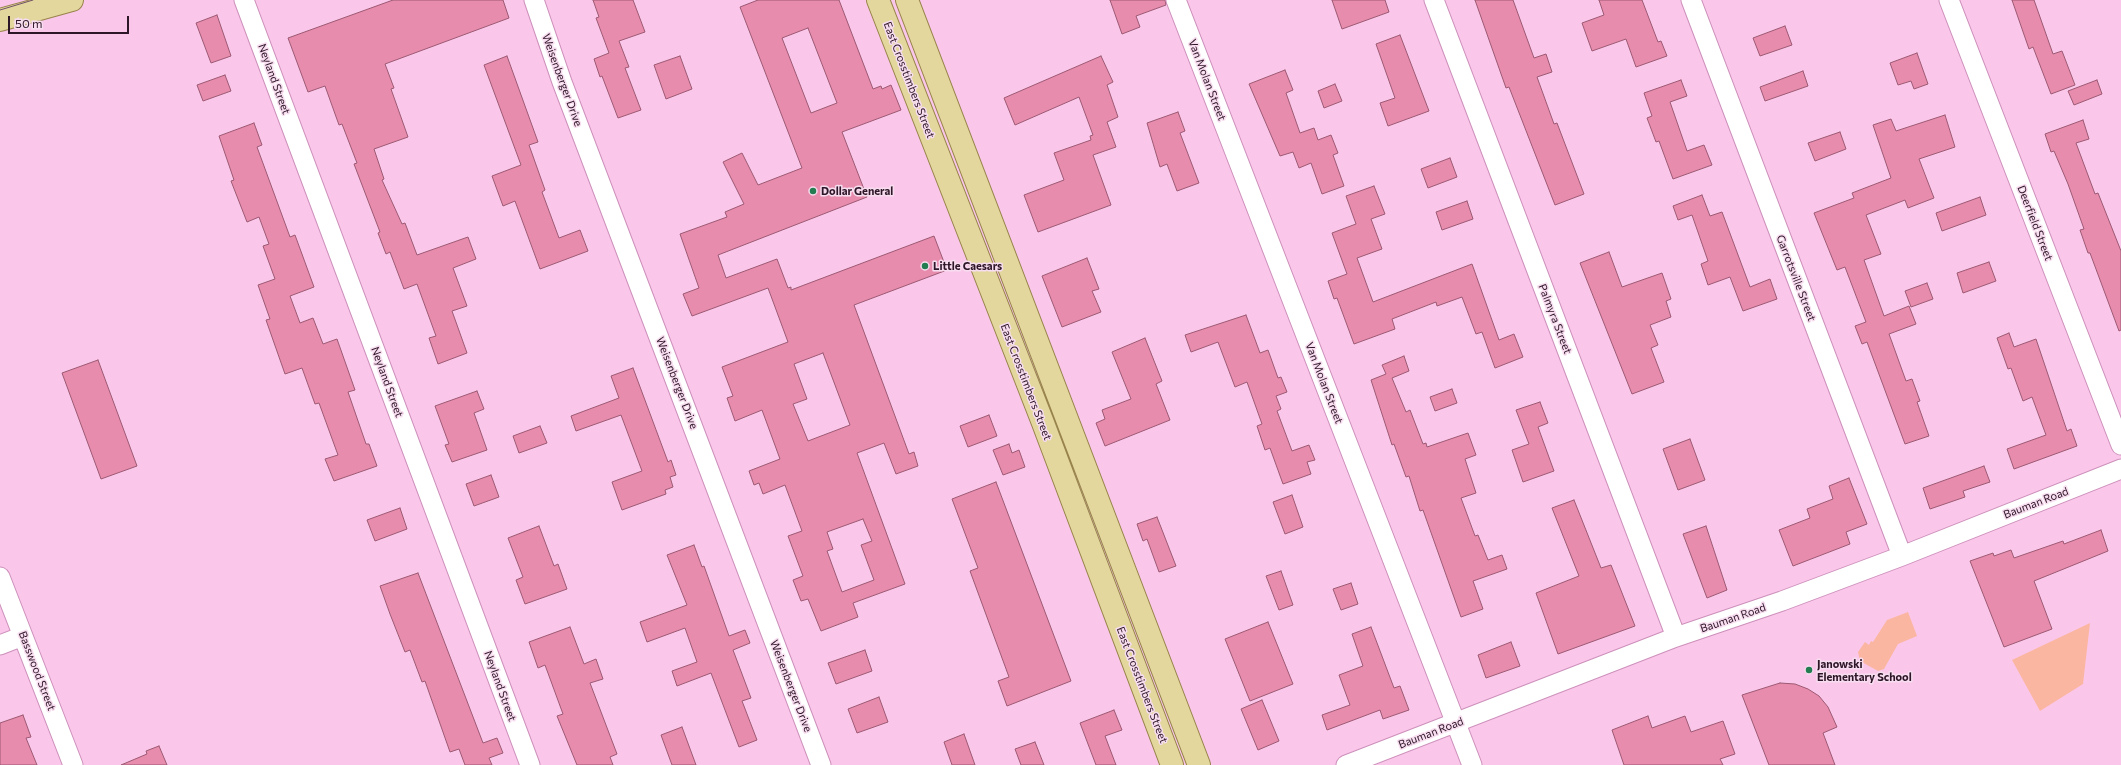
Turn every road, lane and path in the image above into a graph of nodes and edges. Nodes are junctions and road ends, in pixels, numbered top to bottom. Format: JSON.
{"nodes":[{"id":1,"x":72,"y":0,"type":"edge"},
{"id":2,"x":244,"y":0,"type":"edge"},
{"id":3,"x":534,"y":0,"type":"edge"},
{"id":4,"x":878,"y":0,"type":"edge"},
{"id":5,"x":906,"y":0,"type":"edge"},
{"id":6,"x":1176,"y":0,"type":"edge"},
{"id":7,"x":1434,"y":0,"type":"edge"},
{"id":8,"x":1691,"y":0,"type":"edge"},
{"id":9,"x":1949,"y":0,"type":"edge"},
{"id":10,"x":0,"y":20,"type":"edge"},
{"id":11,"x":917,"y":26,"type":"junction"},
{"id":12,"x":891,"y":35,"type":"junction"},
{"id":13,"x":990,"y":220,"type":"junction"},
{"id":14,"x":968,"y":230,"type":"junction"},
{"id":15,"x":1066,"y":417,"type":"junction"},
{"id":16,"x":1043,"y":423,"type":"junction"},
{"id":17,"x":2121,"y":445,"type":"edge"},
{"id":18,"x":2121,"y":470,"type":"edge"},
{"id":19,"x":1902,"y":556,"type":"junction"},
{"id":20,"x":0,"y":577,"type":"edge"},
{"id":21,"x":1139,"y":608,"type":"junction"},
{"id":22,"x":1116,"y":617,"type":"junction"},
{"id":23,"x":23,"y":636,"type":"junction"},
{"id":24,"x":1676,"y":637,"type":"junction"},
{"id":25,"x":0,"y":646,"type":"edge"},
{"id":26,"x":1456,"y":723,"type":"junction"},
{"id":27,"x":73,"y":765,"type":"edge"},
{"id":28,"x":530,"y":765,"type":"edge"},
{"id":29,"x":821,"y":765,"type":"edge"},
{"id":30,"x":1172,"y":765,"type":"edge"},
{"id":31,"x":1199,"y":765,"type":"edge"},
{"id":32,"x":1346,"y":765,"type":"edge"},
{"id":33,"x":1472,"y":765,"type":"edge"}],
"edges":[{"from":1,"to":10,"type":"main road"},
{"from":2,"to":28,"type":"street","name":"Neyland Street"},
{"from":3,"to":29,"type":"street","name":"Weisenberger Drive"},
{"from":4,"to":12,"type":"main road","name":"East Crosstimbers Street"},
{"from":5,"to":11,"type":"main road"},
{"from":6,"to":26,"type":"street","name":"Van Molan Street"},
{"from":7,"to":24,"type":"street","name":"Palmyra Street"},
{"from":8,"to":19,"type":"street","name":"Garrotsville Street"},
{"from":9,"to":17,"type":"street","name":"Deerfield Street"},
{"from":11,"to":12,"type":"main road"},
{"from":11,"to":13,"type":"main road"},
{"from":12,"to":14,"type":"main road","name":"East Crosstimbers Street"},
{"from":13,"to":14,"type":"main road"},
{"from":13,"to":15,"type":"main road"},
{"from":14,"to":16,"type":"main road","name":"East Crosstimbers Street"},
{"from":15,"to":16,"type":"main road"},
{"from":15,"to":21,"type":"main road"},
{"from":16,"to":22,"type":"main road","name":"East Crosstimbers Street"},
{"from":18,"to":19,"type":"street","name":"Bauman Road"},
{"from":19,"to":24,"type":"street","name":"Bauman Road"},
{"from":20,"to":23,"type":"street","name":"Basswood Street"},
{"from":21,"to":22,"type":"main road"},
{"from":21,"to":31,"type":"main road"},
{"from":22,"to":30,"type":"main road","name":"East Crosstimbers Street"},
{"from":23,"to":25,"type":"street"},
{"from":23,"to":27,"type":"street","name":"Basswood Street"},
{"from":24,"to":26,"type":"street","name":"Bauman Road"},
{"from":26,"to":32,"type":"street","name":"Bauman Road"},
{"from":26,"to":33,"type":"street","name":"Van Molan Street"}]}
